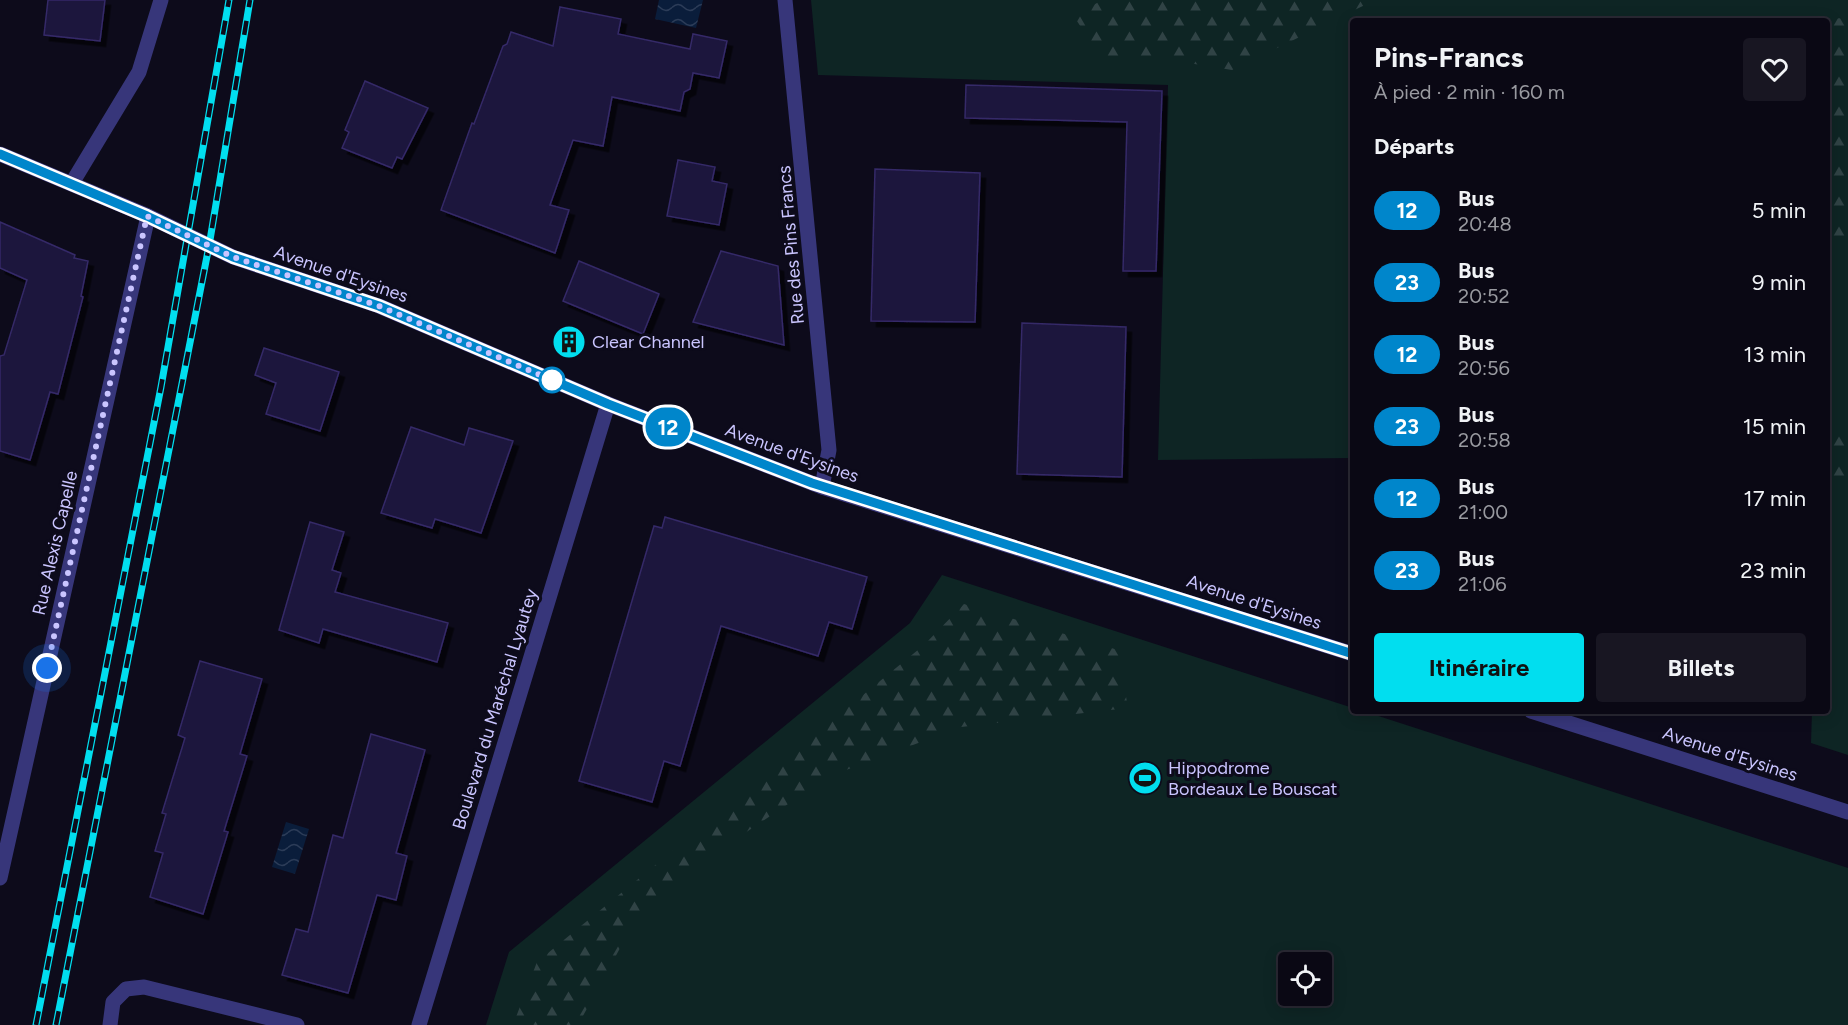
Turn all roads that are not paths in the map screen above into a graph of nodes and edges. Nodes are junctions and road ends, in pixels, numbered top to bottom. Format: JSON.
{"nodes":[{"id":1,"x":161,"y":0,"type":"edge"},
{"id":2,"x":785,"y":0,"type":"edge"},
{"id":3,"x":0,"y":154,"type":"edge"},
{"id":4,"x":72,"y":183,"type":"junction"},
{"id":5,"x":147,"y":216,"type":"junction"},
{"id":6,"x":608,"y":404,"type":"junction"},
{"id":7,"x":822,"y":487,"type":"junction"},
{"id":8,"x":1350,"y":653,"type":"edge"},
{"id":9,"x":1540,"y":714,"type":"edge"},
{"id":10,"x":1848,"y":812,"type":"edge"},
{"id":11,"x":0,"y":878,"type":"edge"},
{"id":12,"x":110,"y":1025,"type":"edge"},
{"id":13,"x":297,"y":1025,"type":"edge"},
{"id":14,"x":419,"y":1025,"type":"edge"}],
"edges":[{"from":1,"to":4,"type":"street"},
{"from":2,"to":7,"type":"street","name":"Rue des Pins Francs"},
{"from":3,"to":4,"type":"street","name":"Avenue d'Eysines"},
{"from":4,"to":5,"type":"street","name":"Avenue d'Eysines"},
{"from":5,"to":6,"type":"street","name":"Avenue d'Eysines"},
{"from":5,"to":11,"type":"street","name":"Rue Alexis Capelle"},
{"from":6,"to":7,"type":"street","name":"Avenue d'Eysines"},
{"from":6,"to":14,"type":"street","name":"Boulevard du Maréchal Lyautey"},
{"from":7,"to":8,"type":"street","name":"Avenue d'Eysines"},
{"from":9,"to":10,"type":"street","name":"Avenue d'Eysines"},
{"from":12,"to":13,"type":"street"}]}
